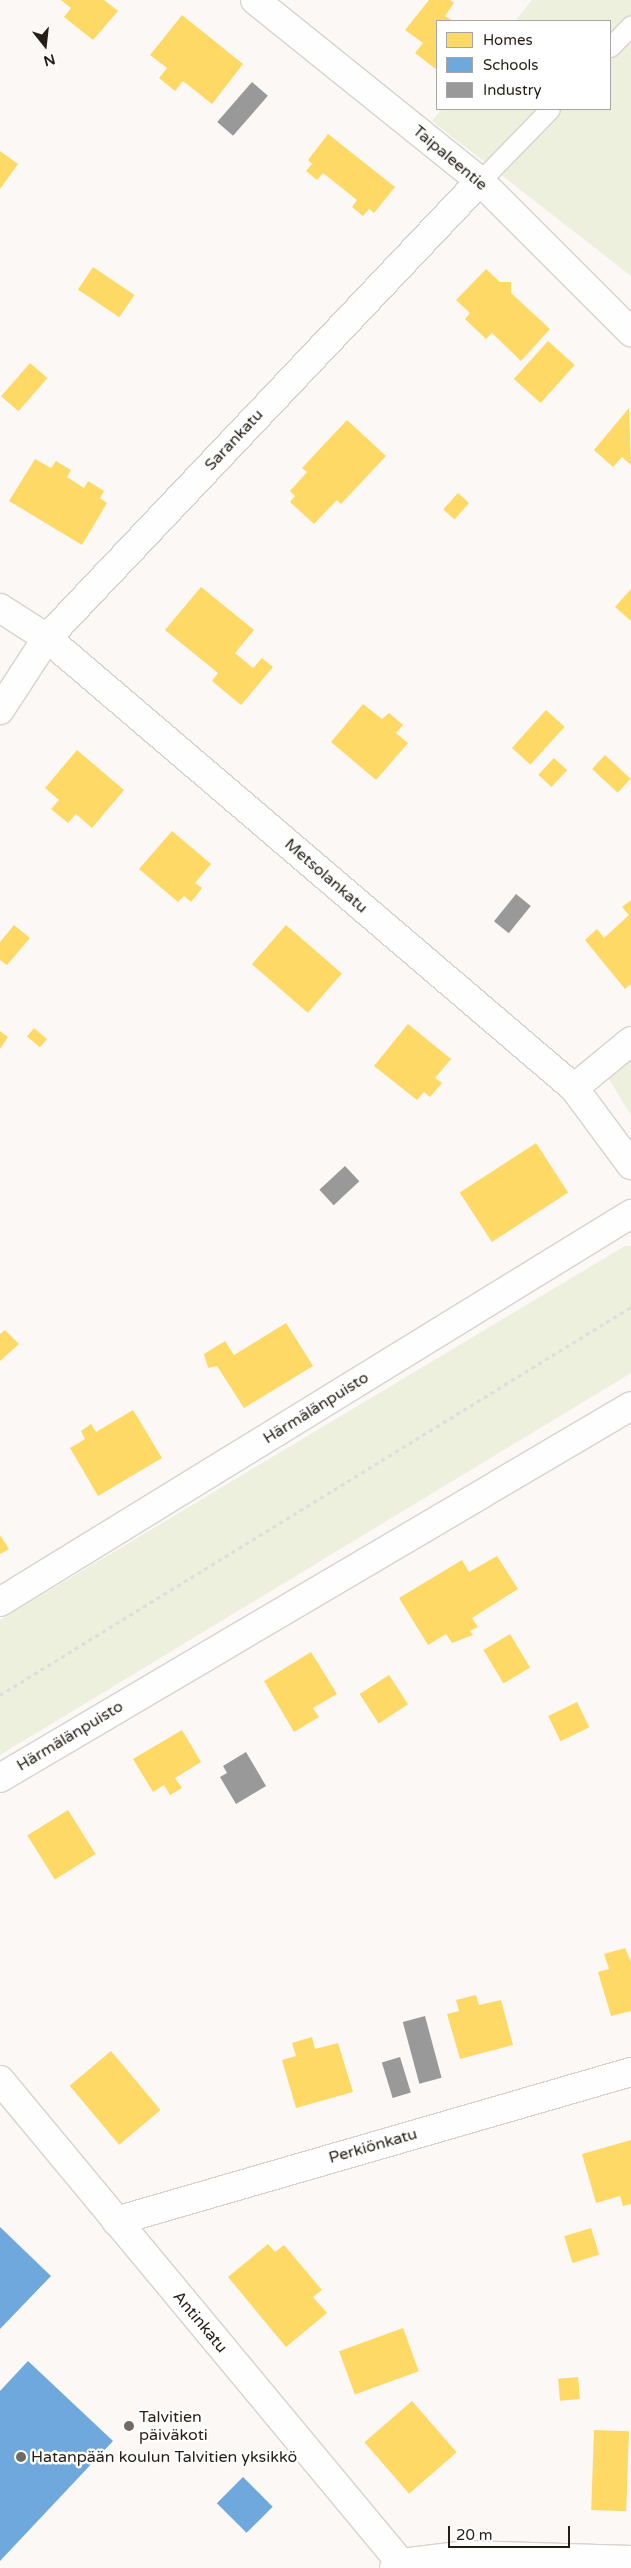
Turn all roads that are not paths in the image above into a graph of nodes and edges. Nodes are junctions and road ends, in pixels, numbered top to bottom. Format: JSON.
{"nodes":[{"id":1,"x":255,"y":0,"type":"edge"},
{"id":2,"x":631,"y":25,"type":"edge"},
{"id":3,"x":611,"y":46,"type":"edge"},
{"id":4,"x":549,"y":110,"type":"edge"},
{"id":5,"x":480,"y":180,"type":"junction"},
{"id":6,"x":631,"y":332,"type":"edge"},
{"id":7,"x":0,"y":608,"type":"edge"},
{"id":8,"x":47,"y":638,"type":"junction"},
{"id":9,"x":0,"y":710,"type":"edge"},
{"id":10,"x":631,"y":1041,"type":"edge"},
{"id":11,"x":574,"y":1088,"type":"junction"},
{"id":12,"x":631,"y":1165,"type":"edge"},
{"id":13,"x":631,"y":1214,"type":"edge"},
{"id":14,"x":631,"y":1406,"type":"edge"},
{"id":15,"x":0,"y":1602,"type":"edge"},
{"id":16,"x":0,"y":1778,"type":"edge"},
{"id":17,"x":631,"y":2072,"type":"edge"},
{"id":18,"x":0,"y":2080,"type":"edge"},
{"id":19,"x":116,"y":2221,"type":"junction"},
{"id":20,"x":631,"y":2560,"type":"edge"},
{"id":21,"x":397,"y":2565,"type":"edge"}],
"edges":[{"from":1,"to":5,"type":"street","name":"Taipaleentie"},
{"from":2,"to":3,"type":"lane"},
{"from":4,"to":5,"type":"lane"},
{"from":5,"to":6,"type":"street","name":"Taipaleentie"},
{"from":5,"to":8,"type":"street","name":"Sarankatu"},
{"from":7,"to":8,"type":"street","name":"Metsolankatu"},
{"from":8,"to":9,"type":"street","name":"Sarankatu"},
{"from":8,"to":11,"type":"street","name":"Metsolankatu"},
{"from":10,"to":11,"type":"street"},
{"from":11,"to":12,"type":"street","name":"Metsolankatu"},
{"from":13,"to":15,"type":"street","name":"Härmälänpuisto"},
{"from":14,"to":16,"type":"street","name":"Härmälänpuisto"},
{"from":17,"to":19,"type":"street","name":"Perkiönkatu"},
{"from":18,"to":19,"type":"street","name":"Antinkatu"},
{"from":19,"to":21,"type":"street","name":"Antinkatu"},
{"from":20,"to":21,"type":"street"}]}
